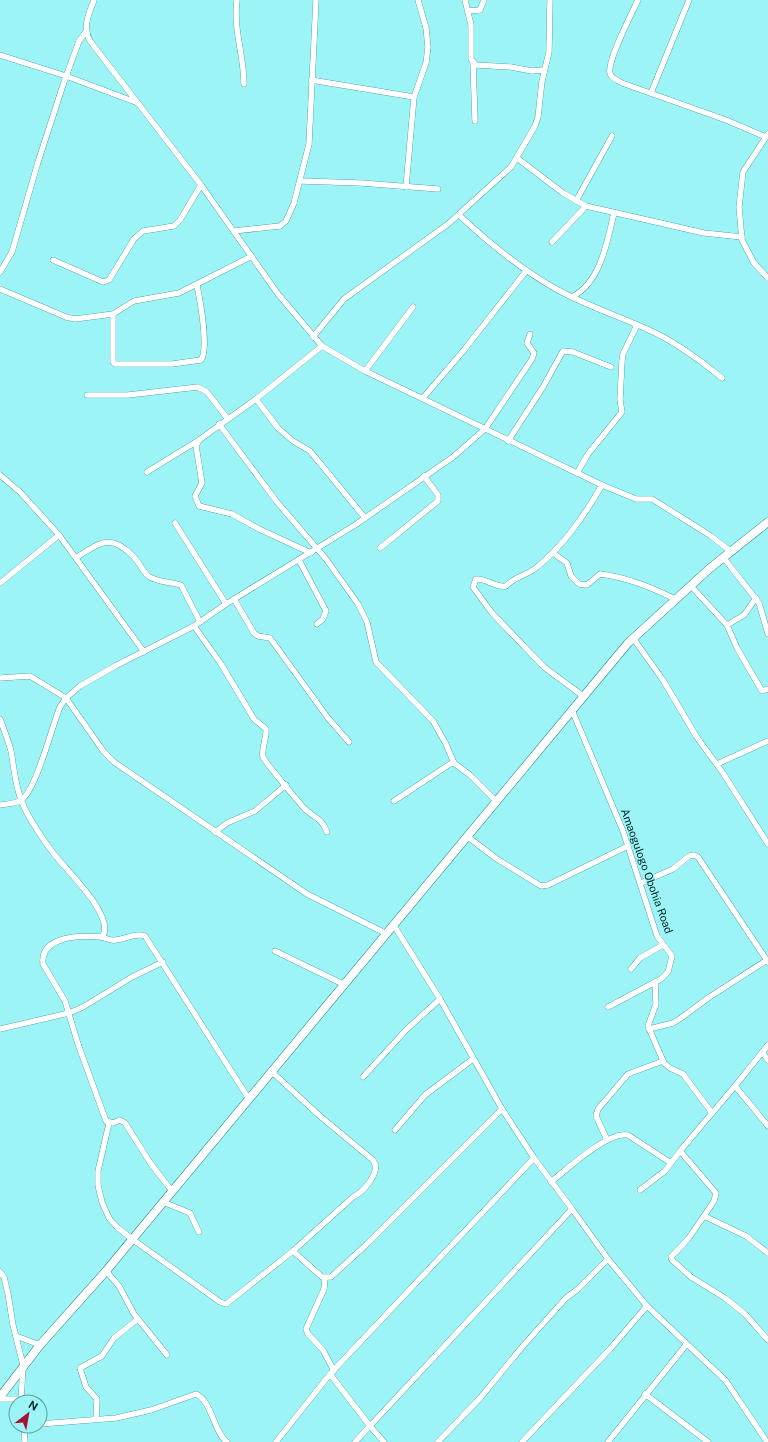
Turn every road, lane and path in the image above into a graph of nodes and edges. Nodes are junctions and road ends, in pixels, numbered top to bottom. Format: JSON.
{"nodes":[{"id":1,"x":94,"y":0,"type":"edge"},
{"id":2,"x":237,"y":0,"type":"edge"},
{"id":3,"x":316,"y":0,"type":"edge"},
{"id":4,"x":418,"y":0,"type":"edge"},
{"id":5,"x":466,"y":0,"type":"edge"},
{"id":6,"x":484,"y":0,"type":"edge"},
{"id":7,"x":550,"y":0,"type":"edge"},
{"id":8,"x":638,"y":0,"type":"edge"},
{"id":9,"x":689,"y":0,"type":"edge"},
{"id":10,"x":468,"y":11,"type":"junction"},
{"id":11,"x":85,"y":33,"type":"junction"},
{"id":12,"x":0,"y":55,"type":"edge"},
{"id":13,"x":473,"y":63,"type":"junction"},
{"id":14,"x":544,"y":70,"type":"junction"},
{"id":15,"x":66,"y":76,"type":"junction"},
{"id":16,"x":311,"y":80,"type":"junction"},
{"id":17,"x":244,"y":84,"type":"dead end"},
{"id":18,"x":651,"y":93,"type":"junction"},
{"id":19,"x":414,"y":97,"type":"junction"},
{"id":20,"x":138,"y":103,"type":"junction"},
{"id":21,"x":475,"y":121,"type":"dead end"},
{"id":22,"x":767,"y":135,"type":"edge"},
{"id":23,"x":612,"y":136,"type":"dead end"},
{"id":24,"x":517,"y":158,"type":"junction"},
{"id":25,"x":301,"y":181,"type":"junction"},
{"id":26,"x":201,"y":185,"type":"junction"},
{"id":27,"x":406,"y":187,"type":"junction"},
{"id":28,"x":438,"y":189,"type":"dead end"},
{"id":29,"x":576,"y":201,"type":"junction"},
{"id":30,"x":586,"y":206,"type":"junction"},
{"id":31,"x":614,"y":213,"type":"junction"},
{"id":32,"x":459,"y":215,"type":"junction"},
{"id":33,"x":234,"y":231,"type":"junction"},
{"id":34,"x":742,"y":237,"type":"junction"},
{"id":35,"x":552,"y":242,"type":"dead end"},
{"id":36,"x":252,"y":256,"type":"junction"},
{"id":37,"x":53,"y":260,"type":"dead end"},
{"id":38,"x":526,"y":271,"type":"junction"},
{"id":39,"x":0,"y":272,"type":"edge"},
{"id":40,"x":768,"y":278,"type":"edge"},
{"id":41,"x":197,"y":285,"type":"junction"},
{"id":42,"x":0,"y":289,"type":"edge"},
{"id":43,"x":572,"y":297,"type":"junction"},
{"id":44,"x":413,"y":308,"type":"dead end"},
{"id":45,"x":113,"y":314,"type":"junction"},
{"id":46,"x":637,"y":325,"type":"junction"},
{"id":47,"x":530,"y":334,"type":"dead end"},
{"id":48,"x":313,"y":337,"type":"junction"},
{"id":49,"x":322,"y":346,"type":"junction"},
{"id":50,"x":611,"y":367,"type":"dead end"},
{"id":51,"x":365,"y":371,"type":"junction"},
{"id":52,"x":722,"y":378,"type":"dead end"},
{"id":53,"x":87,"y":395,"type":"dead end"},
{"id":54,"x":256,"y":398,"type":"junction"},
{"id":55,"x":423,"y":398,"type":"junction"},
{"id":56,"x":227,"y":418,"type":"junction"},
{"id":57,"x":219,"y":424,"type":"junction"},
{"id":58,"x":485,"y":429,"type":"junction"},
{"id":59,"x":199,"y":440,"type":"junction"},
{"id":60,"x":508,"y":441,"type":"junction"},
{"id":61,"x":147,"y":472,"type":"dead end"},
{"id":62,"x":577,"y":474,"type":"junction"},
{"id":63,"x":0,"y":475,"type":"edge"},
{"id":64,"x":424,"y":476,"type":"junction"},
{"id":65,"x":602,"y":485,"type":"junction"},
{"id":66,"x":365,"y":518,"type":"junction"},
{"id":67,"x":768,"y":522,"type":"edge"},
{"id":68,"x":175,"y":523,"type":"dead end"},
{"id":69,"x":59,"y":535,"type":"junction"},
{"id":70,"x":380,"y":548,"type":"dead end"},
{"id":71,"x":318,"y":549,"type":"junction"},
{"id":72,"x":730,"y":551,"type":"junction"},
{"id":73,"x":311,"y":553,"type":"junction"},
{"id":74,"x":553,"y":553,"type":"junction"},
{"id":75,"x":77,"y":557,"type":"junction"},
{"id":76,"x":723,"y":557,"type":"junction"},
{"id":77,"x":299,"y":560,"type":"junction"},
{"id":78,"x":0,"y":583,"type":"edge"},
{"id":79,"x":691,"y":586,"type":"junction"},
{"id":80,"x":756,"y":598,"type":"junction"},
{"id":81,"x":234,"y":599,"type":"junction"},
{"id":82,"x":676,"y":599,"type":"junction"},
{"id":83,"x":226,"y":604,"type":"junction"},
{"id":84,"x":200,"y":622,"type":"junction"},
{"id":85,"x":317,"y":624,"type":"dead end"},
{"id":86,"x":727,"y":625,"type":"junction"},
{"id":87,"x":194,"y":626,"type":"junction"},
{"id":88,"x":768,"y":634,"type":"edge"},
{"id":89,"x":633,"y":638,"type":"junction"},
{"id":90,"x":144,"y":652,"type":"junction"},
{"id":91,"x":0,"y":678,"type":"edge"},
{"id":92,"x":768,"y":689,"type":"edge"},
{"id":93,"x":583,"y":696,"type":"junction"},
{"id":94,"x":66,"y":698,"type":"junction"},
{"id":95,"x":572,"y":710,"type":"junction"},
{"id":96,"x":0,"y":719,"type":"edge"},
{"id":97,"x":768,"y":741,"type":"edge"},
{"id":98,"x":349,"y":742,"type":"dead end"},
{"id":99,"x":454,"y":763,"type":"junction"},
{"id":100,"x":717,"y":764,"type":"junction"},
{"id":101,"x":286,"y":785,"type":"junction"},
{"id":102,"x":21,"y":800,"type":"junction"},
{"id":103,"x":394,"y":801,"type":"dead end"},
{"id":104,"x":496,"y":801,"type":"junction"},
{"id":105,"x":0,"y":804,"type":"edge"},
{"id":106,"x":215,"y":832,"type":"junction"},
{"id":107,"x":327,"y":832,"type":"dead end"},
{"id":108,"x":468,"y":837,"type":"junction"},
{"id":109,"x":768,"y":844,"type":"edge"},
{"id":110,"x":628,"y":846,"type":"junction"},
{"id":111,"x":640,"y":883,"type":"junction"},
{"id":112,"x":393,"y":924,"type":"junction"},
{"id":113,"x":385,"y":933,"type":"junction"},
{"id":114,"x":102,"y":937,"type":"junction"},
{"id":115,"x":663,"y":944,"type":"junction"},
{"id":116,"x":276,"y":951,"type":"dead end"},
{"id":117,"x":767,"y":961,"type":"edge"},
{"id":118,"x":163,"y":962,"type":"junction"},
{"id":119,"x":630,"y":969,"type":"dead end"},
{"id":120,"x":655,"y":982,"type":"junction"},
{"id":121,"x":343,"y":984,"type":"junction"},
{"id":122,"x":440,"y":999,"type":"junction"},
{"id":123,"x":608,"y":1008,"type":"dead end"},
{"id":124,"x":69,"y":1013,"type":"junction"},
{"id":125,"x":0,"y":1029,"type":"edge"},
{"id":126,"x":649,"y":1029,"type":"junction"},
{"id":127,"x":768,"y":1045,"type":"edge"},
{"id":128,"x":762,"y":1052,"type":"junction"},
{"id":129,"x":474,"y":1059,"type":"junction"},
{"id":130,"x":768,"y":1060,"type":"edge"},
{"id":131,"x":663,"y":1061,"type":"junction"},
{"id":132,"x":272,"y":1071,"type":"junction"},
{"id":133,"x":363,"y":1077,"type":"dead end"},
{"id":134,"x":735,"y":1086,"type":"junction"},
{"id":135,"x":249,"y":1099,"type":"junction"},
{"id":136,"x":502,"y":1110,"type":"junction"},
{"id":137,"x":712,"y":1113,"type":"junction"},
{"id":138,"x":109,"y":1123,"type":"junction"},
{"id":139,"x":768,"y":1126,"type":"edge"},
{"id":140,"x":395,"y":1130,"type":"dead end"},
{"id":141,"x":607,"y":1140,"type":"junction"},
{"id":142,"x":680,"y":1151,"type":"junction"},
{"id":143,"x":534,"y":1158,"type":"junction"},
{"id":144,"x":671,"y":1163,"type":"junction"},
{"id":145,"x":551,"y":1182,"type":"junction"},
{"id":146,"x":640,"y":1190,"type":"dead end"},
{"id":147,"x":172,"y":1191,"type":"junction"},
{"id":148,"x":163,"y":1202,"type":"junction"},
{"id":149,"x":572,"y":1209,"type":"junction"},
{"id":150,"x":704,"y":1216,"type":"junction"},
{"id":151,"x":199,"y":1232,"type":"dead end"},
{"id":152,"x":132,"y":1239,"type":"junction"},
{"id":153,"x":293,"y":1251,"type":"junction"},
{"id":154,"x":768,"y":1253,"type":"edge"},
{"id":155,"x":608,"y":1259,"type":"junction"},
{"id":156,"x":106,"y":1270,"type":"junction"},
{"id":157,"x":0,"y":1272,"type":"edge"},
{"id":158,"x":325,"y":1278,"type":"junction"},
{"id":159,"x":648,"y":1306,"type":"junction"},
{"id":160,"x":138,"y":1319,"type":"junction"},
{"id":161,"x":16,"y":1336,"type":"junction"},
{"id":162,"x":768,"y":1340,"type":"edge"},
{"id":163,"x":40,"y":1345,"type":"junction"},
{"id":164,"x":686,"y":1345,"type":"junction"},
{"id":165,"x":167,"y":1355,"type":"dead end"},
{"id":166,"x":23,"y":1365,"type":"junction"},
{"id":167,"x":332,"y":1372,"type":"junction"},
{"id":168,"x":21,"y":1394,"type":"edge"},
{"id":169,"x":646,"y":1394,"type":"junction"},
{"id":170,"x":0,"y":1398,"type":"edge"},
{"id":171,"x":96,"y":1419,"type":"junction"},
{"id":172,"x":48,"y":1423,"type":"edge"},
{"id":173,"x":370,"y":1426,"type":"junction"},
{"id":174,"x":227,"y":1442,"type":"edge"},
{"id":175,"x":276,"y":1442,"type":"edge"},
{"id":176,"x":356,"y":1442,"type":"edge"},
{"id":177,"x":384,"y":1442,"type":"edge"},
{"id":178,"x":438,"y":1442,"type":"edge"},
{"id":179,"x":522,"y":1442,"type":"edge"},
{"id":180,"x":608,"y":1442,"type":"edge"},
{"id":181,"x":708,"y":1442,"type":"edge"},
{"id":182,"x":767,"y":1442,"type":"edge"}],
"edges":[{"from":1,"to":11,"type":"street"},
{"from":2,"to":17,"type":"street"},
{"from":3,"to":16,"type":"street"},
{"from":4,"to":19,"type":"street"},
{"from":5,"to":10,"type":"street"},
{"from":6,"to":10,"type":"street"},
{"from":7,"to":14,"type":"street"},
{"from":8,"to":18,"type":"street"},
{"from":9,"to":18,"type":"street"},
{"from":10,"to":13,"type":"street"},
{"from":11,"to":15,"type":"street"},
{"from":11,"to":20,"type":"street"},
{"from":12,"to":15,"type":"street"},
{"from":13,"to":14,"type":"street"},
{"from":13,"to":21,"type":"street"},
{"from":14,"to":24,"type":"street"},
{"from":15,"to":20,"type":"street"},
{"from":15,"to":39,"type":"street"},
{"from":16,"to":19,"type":"street"},
{"from":16,"to":25,"type":"street"},
{"from":18,"to":22,"type":"street"},
{"from":19,"to":27,"type":"street"},
{"from":20,"to":26,"type":"street"},
{"from":22,"to":34,"type":"street"},
{"from":23,"to":29,"type":"street"},
{"from":24,"to":29,"type":"street"},
{"from":24,"to":32,"type":"street"},
{"from":25,"to":27,"type":"street"},
{"from":25,"to":33,"type":"street"},
{"from":26,"to":33,"type":"street"},
{"from":26,"to":37,"type":"street"},
{"from":27,"to":28,"type":"street"},
{"from":29,"to":30,"type":"street"},
{"from":30,"to":31,"type":"street"},
{"from":30,"to":35,"type":"street"},
{"from":31,"to":34,"type":"street"},
{"from":31,"to":43,"type":"street"},
{"from":32,"to":38,"type":"street"},
{"from":32,"to":48,"type":"street"},
{"from":33,"to":36,"type":"street"},
{"from":34,"to":40,"type":"street"},
{"from":36,"to":41,"type":"street"},
{"from":36,"to":48,"type":"street"},
{"from":38,"to":43,"type":"street"},
{"from":38,"to":55,"type":"street"},
{"from":41,"to":45,"type":"street"},
{"from":41,"to":45,"type":"street"},
{"from":42,"to":45,"type":"street"},
{"from":43,"to":46,"type":"street"},
{"from":44,"to":51,"type":"street"},
{"from":46,"to":52,"type":"street"},
{"from":46,"to":62,"type":"street"},
{"from":47,"to":58,"type":"street"},
{"from":48,"to":49,"type":"street"},
{"from":49,"to":51,"type":"street"},
{"from":49,"to":54,"type":"street"},
{"from":50,"to":60,"type":"street"},
{"from":51,"to":55,"type":"street"},
{"from":53,"to":56,"type":"street"},
{"from":54,"to":56,"type":"street"},
{"from":54,"to":66,"type":"street"},
{"from":55,"to":58,"type":"street"},
{"from":56,"to":57,"type":"street"},
{"from":57,"to":59,"type":"street"},
{"from":57,"to":71,"type":"street"},
{"from":58,"to":60,"type":"street"},
{"from":58,"to":64,"type":"street"},
{"from":59,"to":61,"type":"street"},
{"from":59,"to":73,"type":"street"},
{"from":60,"to":62,"type":"street"},
{"from":62,"to":65,"type":"street"},
{"from":63,"to":69,"type":"street"},
{"from":64,"to":66,"type":"street"},
{"from":64,"to":70,"type":"street"},
{"from":65,"to":72,"type":"street"},
{"from":65,"to":74,"type":"street"},
{"from":66,"to":71,"type":"street"},
{"from":67,"to":72,"type":"street"},
{"from":68,"to":83,"type":"street"},
{"from":69,"to":75,"type":"street"},
{"from":69,"to":78,"type":"street"},
{"from":71,"to":73,"type":"street"},
{"from":71,"to":99,"type":"street"},
{"from":72,"to":76,"type":"street"},
{"from":73,"to":77,"type":"street"},
{"from":74,"to":82,"type":"street"},
{"from":74,"to":93,"type":"street"},
{"from":75,"to":84,"type":"street"},
{"from":75,"to":90,"type":"street"},
{"from":76,"to":79,"type":"street"},
{"from":76,"to":80,"type":"street"},
{"from":77,"to":81,"type":"street"},
{"from":77,"to":85,"type":"street"},
{"from":79,"to":82,"type":"street"},
{"from":79,"to":86,"type":"street"},
{"from":80,"to":86,"type":"street"},
{"from":80,"to":88,"type":"street"},
{"from":81,"to":83,"type":"street"},
{"from":81,"to":98,"type":"street"},
{"from":82,"to":89,"type":"street"},
{"from":83,"to":84,"type":"street"},
{"from":84,"to":87,"type":"street"},
{"from":86,"to":92,"type":"street"},
{"from":87,"to":90,"type":"street"},
{"from":87,"to":101,"type":"street"},
{"from":89,"to":93,"type":"street"},
{"from":89,"to":100,"type":"street"},
{"from":90,"to":94,"type":"street"},
{"from":91,"to":94,"type":"street"},
{"from":93,"to":95,"type":"street"},
{"from":94,"to":102,"type":"street"},
{"from":94,"to":106,"type":"street"},
{"from":95,"to":104,"type":"street"},
{"from":95,"to":110,"type":"street","name":"Amaogulogo Obohia Road"},
{"from":96,"to":102,"type":"street"},
{"from":97,"to":100,"type":"street"},
{"from":99,"to":103,"type":"street"},
{"from":99,"to":104,"type":"street"},
{"from":100,"to":109,"type":"street"},
{"from":101,"to":106,"type":"street"},
{"from":101,"to":107,"type":"street"},
{"from":102,"to":105,"type":"street"},
{"from":102,"to":114,"type":"street"},
{"from":104,"to":108,"type":"street"},
{"from":106,"to":113,"type":"street"},
{"from":108,"to":110,"type":"street"},
{"from":108,"to":112,"type":"street"},
{"from":110,"to":111,"type":"street","name":"Amaogulogo Obohia Road"},
{"from":111,"to":115,"type":"street","name":"Amaogulogo Obohia Road"},
{"from":111,"to":117,"type":"street"},
{"from":112,"to":113,"type":"street"},
{"from":112,"to":122,"type":"street"},
{"from":113,"to":121,"type":"street"},
{"from":114,"to":118,"type":"street"},
{"from":114,"to":124,"type":"street"},
{"from":115,"to":119,"type":"street"},
{"from":115,"to":120,"type":"street","name":"Amaogulogo Obohia Road"},
{"from":116,"to":121,"type":"street"},
{"from":117,"to":126,"type":"street"},
{"from":118,"to":124,"type":"street"},
{"from":118,"to":135,"type":"street"},
{"from":120,"to":123,"type":"street","name":"Amaogulogo Obohia Road"},
{"from":120,"to":126,"type":"street"},
{"from":121,"to":132,"type":"street"},
{"from":122,"to":129,"type":"street"},
{"from":122,"to":133,"type":"street"},
{"from":124,"to":125,"type":"street"},
{"from":124,"to":138,"type":"street"},
{"from":126,"to":131,"type":"street"},
{"from":127,"to":128,"type":"street"},
{"from":128,"to":130,"type":"street"},
{"from":128,"to":134,"type":"street"},
{"from":129,"to":136,"type":"street"},
{"from":129,"to":140,"type":"street"},
{"from":131,"to":137,"type":"street"},
{"from":131,"to":141,"type":"street"},
{"from":132,"to":135,"type":"street"},
{"from":132,"to":153,"type":"street"},
{"from":134,"to":137,"type":"street"},
{"from":134,"to":139,"type":"street"},
{"from":135,"to":147,"type":"street"},
{"from":136,"to":143,"type":"street"},
{"from":136,"to":158,"type":"street"},
{"from":137,"to":142,"type":"street"},
{"from":138,"to":147,"type":"street"},
{"from":138,"to":152,"type":"street"},
{"from":141,"to":144,"type":"street"},
{"from":141,"to":145,"type":"street"},
{"from":142,"to":144,"type":"street"},
{"from":142,"to":150,"type":"street"},
{"from":143,"to":145,"type":"street"},
{"from":143,"to":167,"type":"street"},
{"from":144,"to":146,"type":"street"},
{"from":145,"to":149,"type":"street"},
{"from":147,"to":148,"type":"street"},
{"from":148,"to":151,"type":"street"},
{"from":148,"to":152,"type":"street"},
{"from":149,"to":155,"type":"street"},
{"from":149,"to":173,"type":"street"},
{"from":150,"to":154,"type":"street"},
{"from":150,"to":162,"type":"street"},
{"from":152,"to":153,"type":"street"},
{"from":152,"to":156,"type":"street"},
{"from":153,"to":158,"type":"street"},
{"from":155,"to":159,"type":"street"},
{"from":155,"to":178,"type":"street"},
{"from":156,"to":160,"type":"street"},
{"from":156,"to":163,"type":"street"},
{"from":157,"to":161,"type":"street"},
{"from":158,"to":167,"type":"street"},
{"from":159,"to":164,"type":"street"},
{"from":159,"to":179,"type":"street"},
{"from":160,"to":165,"type":"street"},
{"from":160,"to":171,"type":"street"},
{"from":161,"to":163,"type":"street"},
{"from":161,"to":166,"type":"street"},
{"from":163,"to":166,"type":"street"},
{"from":164,"to":169,"type":"street"},
{"from":164,"to":182,"type":"street"},
{"from":166,"to":168,"type":"street"},
{"from":166,"to":170,"type":"street"},
{"from":167,"to":173,"type":"street"},
{"from":167,"to":175,"type":"street"},
{"from":169,"to":180,"type":"street"},
{"from":169,"to":181,"type":"street"},
{"from":171,"to":172,"type":"street"},
{"from":171,"to":174,"type":"street"},
{"from":173,"to":176,"type":"street"},
{"from":173,"to":177,"type":"street"}]}
